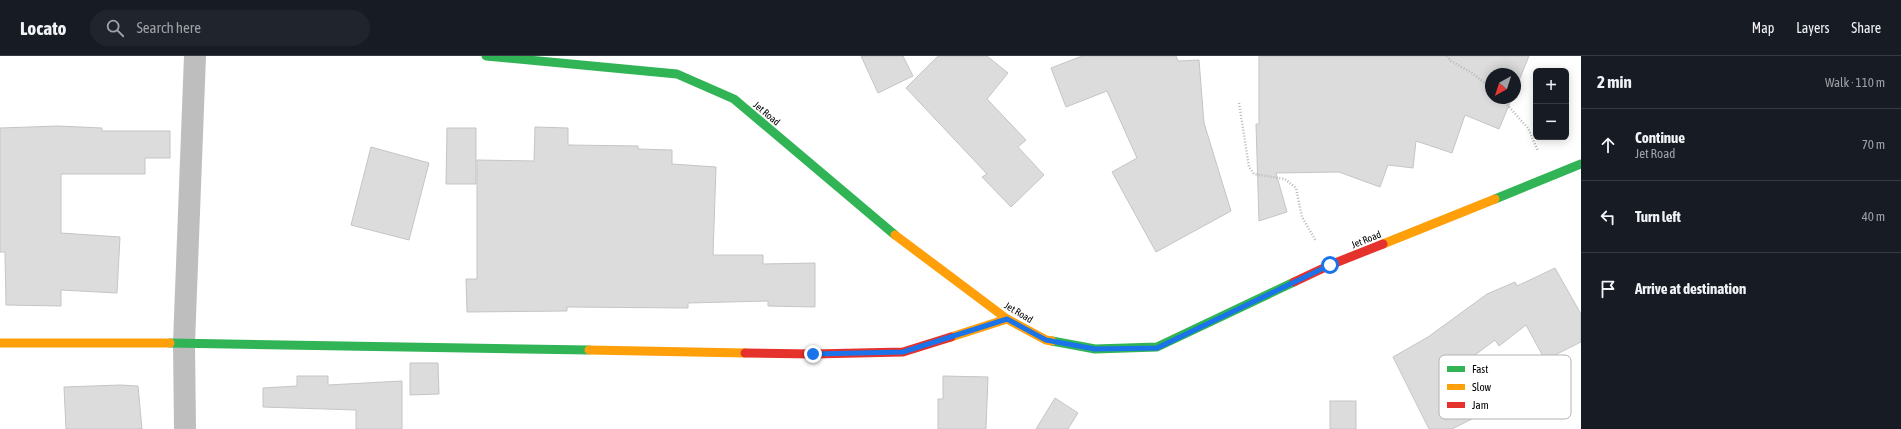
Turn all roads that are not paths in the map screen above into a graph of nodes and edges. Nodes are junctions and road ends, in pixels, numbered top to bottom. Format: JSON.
{"nodes":[{"id":1,"x":195,"y":56,"type":"edge"},
{"id":2,"x":486,"y":56,"type":"edge"},
{"id":3,"x":1581,"y":164,"type":"edge"},
{"id":4,"x":1007,"y":319,"type":"junction"},
{"id":5,"x":0,"y":343,"type":"edge"},
{"id":6,"x":184,"y":343,"type":"junction"},
{"id":7,"x":185,"y":429,"type":"edge"}],
"edges":[{"from":1,"to":6,"type":"street"},
{"from":2,"to":4,"type":"main road","name":"Jet Road"},
{"from":3,"to":4,"type":"main road","name":"Jet Road"},
{"from":4,"to":6,"type":"main road"},
{"from":5,"to":6,"type":"main road"},
{"from":6,"to":7,"type":"street"}]}
